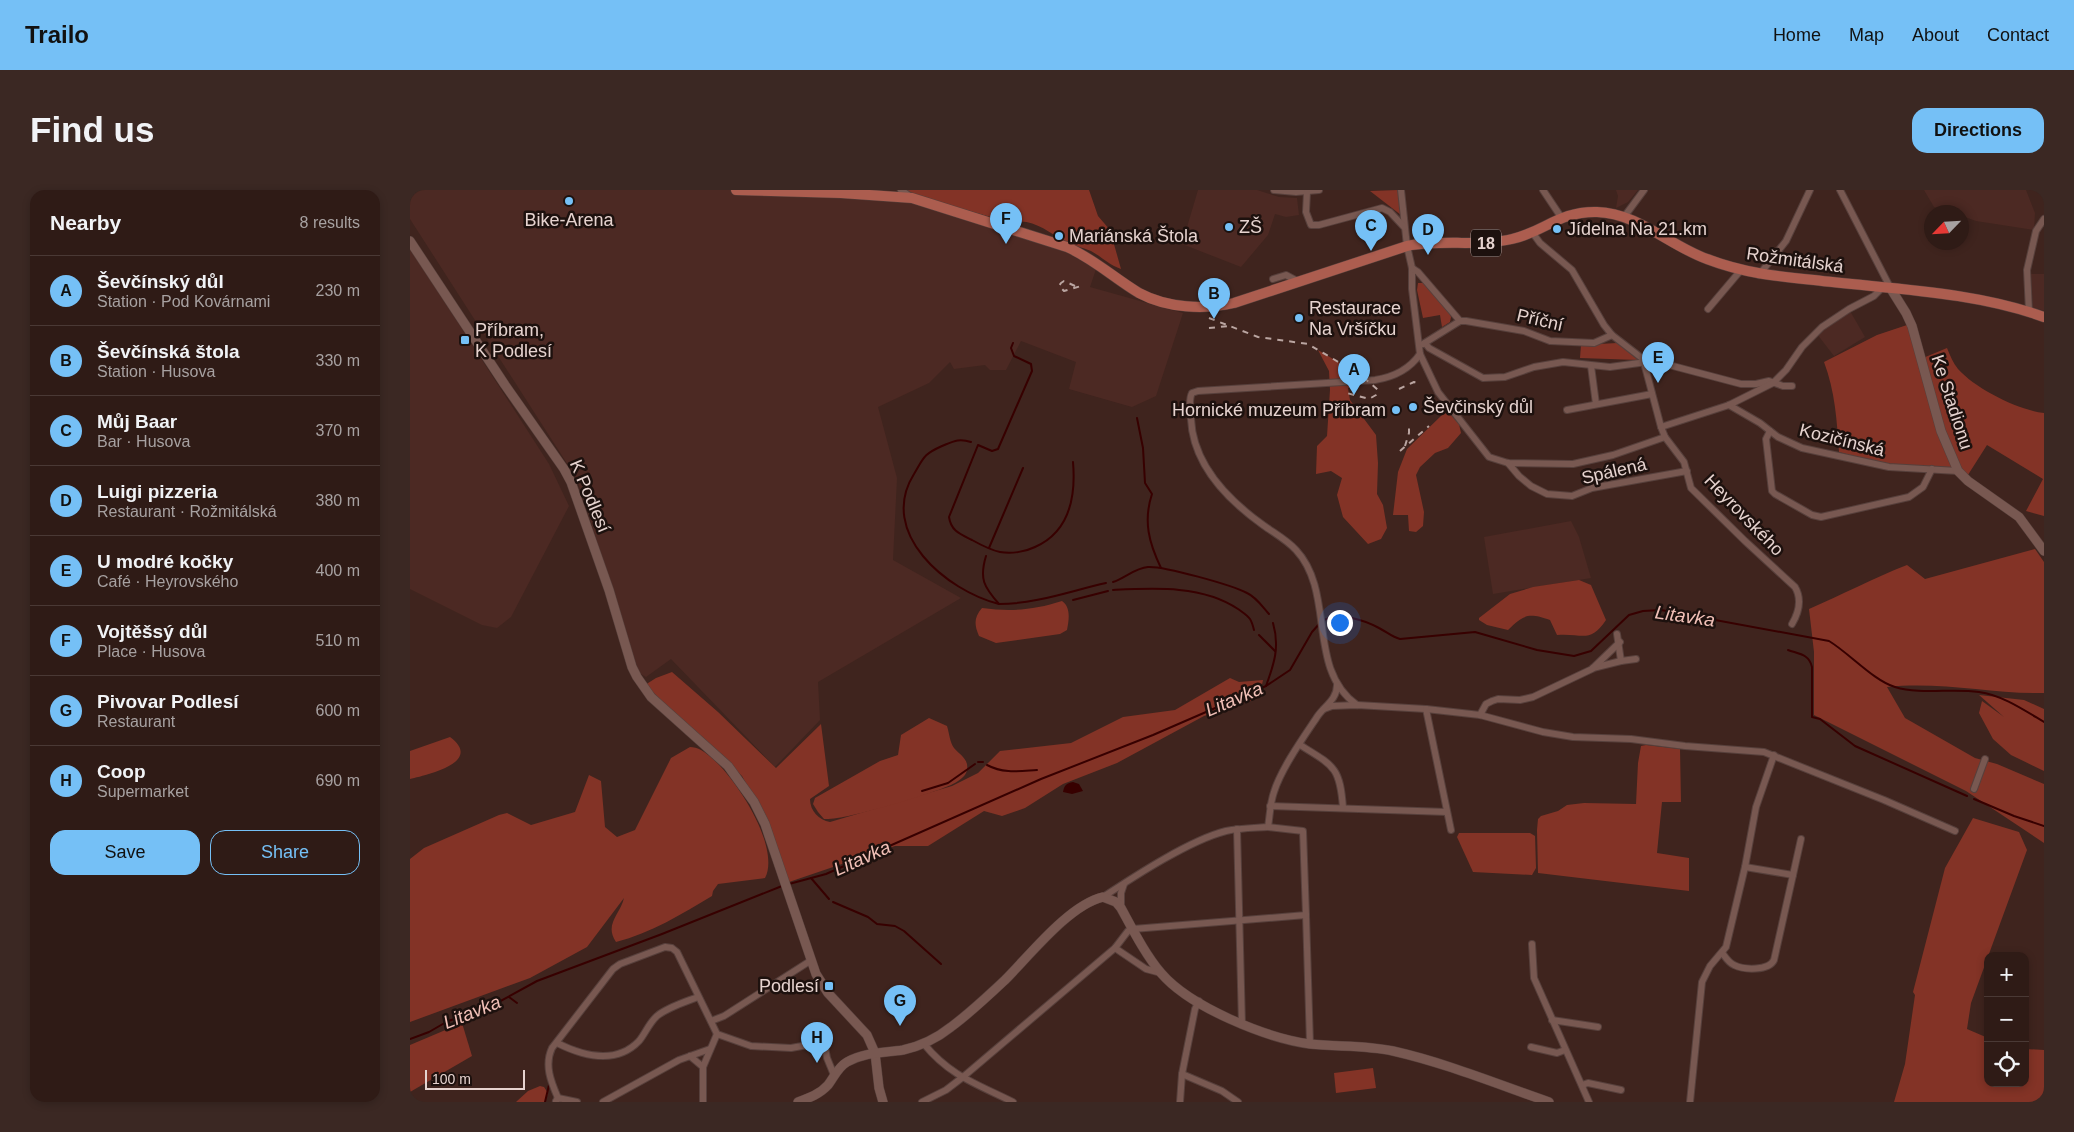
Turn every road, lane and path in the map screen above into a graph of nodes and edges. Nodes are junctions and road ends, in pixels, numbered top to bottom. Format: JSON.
{"nodes":[{"id":1,"x":736,"y":190,"type":"edge"},
{"id":2,"x":901,"y":190,"type":"edge"},
{"id":3,"x":1274,"y":190,"type":"edge"},
{"id":4,"x":1319,"y":190,"type":"edge"},
{"id":5,"x":1400,"y":190,"type":"edge"},
{"id":6,"x":1544,"y":190,"type":"edge"},
{"id":7,"x":1644,"y":190,"type":"edge"},
{"id":8,"x":1810,"y":190,"type":"edge"},
{"id":9,"x":1840,"y":190,"type":"edge"},
{"id":10,"x":1306,"y":192,"type":"junction"},
{"id":11,"x":912,"y":198,"type":"junction"},
{"id":12,"x":1561,"y":217,"type":"junction"},
{"id":13,"x":1624,"y":217,"type":"junction"},
{"id":14,"x":2044,"y":219,"type":"edge"},
{"id":15,"x":1404,"y":228,"type":"junction"},
{"id":16,"x":1532,"y":232,"type":"junction"},
{"id":17,"x":410,"y":241,"type":"edge"},
{"id":18,"x":1407,"y":246,"type":"junction"},
{"id":19,"x":1412,"y":268,"type":"junction"},
{"id":20,"x":1741,"y":270,"type":"junction"},
{"id":21,"x":1759,"y":275,"type":"junction"},
{"id":22,"x":1273,"y":278,"type":"dead end"},
{"id":23,"x":1299,"y":282,"type":"junction"},
{"id":24,"x":1887,"y":289,"type":"junction"},
{"id":25,"x":1708,"y":308,"type":"dead end"},
{"id":26,"x":2029,"y":311,"type":"junction"},
{"id":27,"x":2044,"y":317,"type":"edge"},
{"id":28,"x":1460,"y":321,"type":"junction"},
{"id":29,"x":1612,"y":335,"type":"junction"},
{"id":30,"x":1422,"y":344,"type":"junction"},
{"id":31,"x":1420,"y":354,"type":"junction"},
{"id":32,"x":1645,"y":363,"type":"junction"},
{"id":33,"x":1591,"y":366,"type":"junction"},
{"id":34,"x":1773,"y":383,"type":"junction"},
{"id":35,"x":1792,"y":386,"type":"dead end"},
{"id":36,"x":1652,"y":394,"type":"junction"},
{"id":37,"x":1596,"y":404,"type":"junction"},
{"id":38,"x":1728,"y":405,"type":"junction"},
{"id":39,"x":1567,"y":410,"type":"dead end"},
{"id":40,"x":1661,"y":427,"type":"junction"},
{"id":41,"x":1770,"y":431,"type":"junction"},
{"id":42,"x":1666,"y":437,"type":"junction"},
{"id":43,"x":1508,"y":463,"type":"junction"},
{"id":44,"x":1932,"y":469,"type":"junction"},
{"id":45,"x":1958,"y":470,"type":"junction"},
{"id":46,"x":1687,"y":471,"type":"junction"},
{"id":47,"x":2044,"y":551,"type":"edge"},
{"id":48,"x":1792,"y":624,"type":"dead end"},
{"id":49,"x":1617,"y":634,"type":"dead end"},
{"id":50,"x":1620,"y":642,"type":"junction"},
{"id":51,"x":1636,"y":659,"type":"dead end"},
{"id":52,"x":1621,"y":661,"type":"junction"},
{"id":53,"x":1592,"y":669,"type":"junction"},
{"id":54,"x":1337,"y":685,"type":"junction"},
{"id":55,"x":1357,"y":705,"type":"junction"},
{"id":56,"x":1324,"y":709,"type":"junction"},
{"id":57,"x":1426,"y":709,"type":"junction"},
{"id":58,"x":1480,"y":714,"type":"junction"},
{"id":59,"x":1300,"y":745,"type":"junction"},
{"id":60,"x":1774,"y":755,"type":"junction"},
{"id":61,"x":1984,"y":760,"type":"dead end"},
{"id":62,"x":1974,"y":788,"type":"dead end"},
{"id":63,"x":1270,"y":806,"type":"junction"},
{"id":64,"x":1343,"y":808,"type":"junction"},
{"id":65,"x":1447,"y":812,"type":"junction"},
{"id":66,"x":1268,"y":827,"type":"junction"},
{"id":67,"x":1237,"y":829,"type":"junction"},
{"id":68,"x":1451,"y":830,"type":"dead end"},
{"id":69,"x":1955,"y":831,"type":"dead end"},
{"id":70,"x":1801,"y":839,"type":"dead end"},
{"id":71,"x":1745,"y":867,"type":"junction"},
{"id":72,"x":1793,"y":875,"type":"junction"},
{"id":73,"x":1124,"y":884,"type":"junction"},
{"id":74,"x":1103,"y":897,"type":"junction"},
{"id":75,"x":1121,"y":908,"type":"junction"},
{"id":76,"x":1306,"y":915,"type":"junction"},
{"id":77,"x":1241,"y":920,"type":"junction"},
{"id":78,"x":1133,"y":929,"type":"junction"},
{"id":79,"x":1532,"y":944,"type":"dead end"},
{"id":80,"x":1115,"y":948,"type":"junction"},
{"id":81,"x":1723,"y":954,"type":"junction"},
{"id":82,"x":810,"y":961,"type":"junction"},
{"id":83,"x":1162,"y":974,"type":"junction"},
{"id":84,"x":698,"y":997,"type":"junction"},
{"id":85,"x":1199,"y":1002,"type":"junction"},
{"id":86,"x":1552,"y":1020,"type":"junction"},
{"id":87,"x":711,"y":1021,"type":"junction"},
{"id":88,"x":1242,"y":1025,"type":"junction"},
{"id":89,"x":1598,"y":1027,"type":"dead end"},
{"id":90,"x":717,"y":1034,"type":"junction"},
{"id":91,"x":557,"y":1043,"type":"junction"},
{"id":92,"x":924,"y":1044,"type":"junction"},
{"id":93,"x":1310,"y":1044,"type":"junction"},
{"id":94,"x":1531,"y":1047,"type":"dead end"},
{"id":95,"x":710,"y":1049,"type":"junction"},
{"id":96,"x":1566,"y":1050,"type":"junction"},
{"id":97,"x":875,"y":1053,"type":"junction"},
{"id":98,"x":690,"y":1056,"type":"junction"},
{"id":99,"x":703,"y":1067,"type":"junction"},
{"id":100,"x":1182,"y":1074,"type":"junction"},
{"id":101,"x":834,"y":1075,"type":"junction"},
{"id":102,"x":963,"y":1077,"type":"junction"},
{"id":103,"x":1582,"y":1085,"type":"junction"},
{"id":104,"x":1620,"y":1090,"type":"dead end"},
{"id":105,"x":557,"y":1100,"type":"edge"},
{"id":106,"x":577,"y":1102,"type":"edge"},
{"id":107,"x":603,"y":1102,"type":"edge"},
{"id":108,"x":703,"y":1102,"type":"edge"},
{"id":109,"x":798,"y":1102,"type":"edge"},
{"id":110,"x":883,"y":1102,"type":"edge"},
{"id":111,"x":922,"y":1102,"type":"edge"},
{"id":112,"x":1013,"y":1102,"type":"edge"},
{"id":113,"x":1180,"y":1102,"type":"edge"},
{"id":114,"x":1238,"y":1102,"type":"edge"},
{"id":115,"x":1548,"y":1102,"type":"edge"},
{"id":116,"x":1589,"y":1102,"type":"edge"},
{"id":117,"x":1690,"y":1102,"type":"edge"}],
"edges":[{"from":1,"to":11,"type":"main road","number":"18"},
{"from":2,"to":11,"type":"street"},
{"from":3,"to":10,"type":"street"},
{"from":4,"to":10,"type":"street"},
{"from":5,"to":15,"type":"street"},
{"from":6,"to":12,"type":"street"},
{"from":7,"to":13,"type":"street"},
{"from":8,"to":21,"type":"street"},
{"from":9,"to":24,"type":"street"},
{"from":10,"to":15,"type":"street"},
{"from":11,"to":23,"type":"main road","number":"18"},
{"from":12,"to":13,"type":"main road","name":"Rožmitálská","number":"18"},
{"from":12,"to":16,"type":"main road","name":"Rožmitálská","number":"18"},
{"from":13,"to":20,"type":"main road","name":"Rožmitálská","number":"18"},
{"from":14,"to":26,"type":"street"},
{"from":15,"to":18,"type":"street"},
{"from":16,"to":18,"type":"main road","name":"Rožmitálská","number":"18"},
{"from":16,"to":29,"type":"street"},
{"from":17,"to":82,"type":"street","name":"K Podlesí"},
{"from":18,"to":19,"type":"street"},
{"from":18,"to":23,"type":"main road","number":"18"},
{"from":19,"to":28,"type":"street"},
{"from":19,"to":30,"type":"street"},
{"from":20,"to":21,"type":"main road","name":"Rožmitálská","number":"18"},
{"from":20,"to":25,"type":"street"},
{"from":21,"to":24,"type":"main road","name":"Rožmitálská","number":"18"},
{"from":22,"to":23,"type":"street"},
{"from":24,"to":26,"type":"main road","name":"Rožmitálská","number":"18"},
{"from":24,"to":34,"type":"street"},
{"from":24,"to":45,"type":"street","name":"Ke Stadionu"},
{"from":26,"to":27,"type":"main road","name":"Rožmitálská","number":"18"},
{"from":28,"to":29,"type":"street","name":"Příční"},
{"from":28,"to":30,"type":"street"},
{"from":29,"to":32,"type":"street"},
{"from":30,"to":31,"type":"street"},
{"from":30,"to":33,"type":"street"},
{"from":31,"to":43,"type":"street"},
{"from":31,"to":54,"type":"street"},
{"from":32,"to":33,"type":"street"},
{"from":32,"to":34,"type":"street"},
{"from":32,"to":36,"type":"street","name":"Heyrovského"},
{"from":33,"to":37,"type":"street"},
{"from":34,"to":35,"type":"street"},
{"from":34,"to":38,"type":"street"},
{"from":36,"to":37,"type":"street"},
{"from":36,"to":40,"type":"street","name":"Heyrovského"},
{"from":37,"to":39,"type":"street"},
{"from":38,"to":40,"type":"street"},
{"from":38,"to":41,"type":"street","name":"Kozičínská"},
{"from":40,"to":42,"type":"street","name":"Heyrovského"},
{"from":41,"to":44,"type":"street","name":"Kozičínská"},
{"from":41,"to":44,"type":"street"},
{"from":42,"to":43,"type":"street"},
{"from":42,"to":46,"type":"street","name":"Heyrovského"},
{"from":43,"to":46,"type":"street","name":"Spálená"},
{"from":44,"to":45,"type":"street","name":"Kozičínská"},
{"from":45,"to":47,"type":"street","name":"Ke Stadionu"},
{"from":46,"to":48,"type":"street","name":"Heyrovského"},
{"from":49,"to":50,"type":"street"},
{"from":50,"to":52,"type":"street"},
{"from":50,"to":53,"type":"street"},
{"from":51,"to":52,"type":"street"},
{"from":52,"to":53,"type":"street"},
{"from":53,"to":58,"type":"street"},
{"from":54,"to":55,"type":"street"},
{"from":54,"to":56,"type":"street"},
{"from":55,"to":56,"type":"street"},
{"from":55,"to":57,"type":"street"},
{"from":56,"to":59,"type":"street"},
{"from":57,"to":58,"type":"street"},
{"from":57,"to":65,"type":"street"},
{"from":58,"to":60,"type":"street"},
{"from":59,"to":63,"type":"street"},
{"from":59,"to":64,"type":"street"},
{"from":60,"to":69,"type":"street"},
{"from":60,"to":71,"type":"street"},
{"from":61,"to":62,"type":"street"},
{"from":63,"to":64,"type":"street"},
{"from":63,"to":66,"type":"street"},
{"from":64,"to":65,"type":"street"},
{"from":65,"to":68,"type":"street"},
{"from":66,"to":67,"type":"street"},
{"from":66,"to":76,"type":"street"},
{"from":67,"to":73,"type":"street"},
{"from":67,"to":77,"type":"street"},
{"from":70,"to":72,"type":"street"},
{"from":71,"to":72,"type":"street"},
{"from":71,"to":81,"type":"street"},
{"from":72,"to":81,"type":"street"},
{"from":73,"to":74,"type":"street"},
{"from":73,"to":75,"type":"street"},
{"from":74,"to":75,"type":"street"},
{"from":74,"to":92,"type":"street"},
{"from":75,"to":78,"type":"street"},
{"from":76,"to":77,"type":"street"},
{"from":76,"to":93,"type":"street"},
{"from":77,"to":78,"type":"street"},
{"from":77,"to":88,"type":"street"},
{"from":78,"to":80,"type":"street"},
{"from":78,"to":83,"type":"street"},
{"from":79,"to":86,"type":"street"},
{"from":80,"to":83,"type":"street"},
{"from":80,"to":102,"type":"street"},
{"from":81,"to":117,"type":"street"},
{"from":82,"to":87,"type":"street"},
{"from":82,"to":97,"type":"street","name":"K Podlesí"},
{"from":83,"to":85,"type":"street"},
{"from":84,"to":87,"type":"street"},
{"from":84,"to":91,"type":"street"},
{"from":84,"to":91,"type":"street"},
{"from":85,"to":88,"type":"street"},
{"from":85,"to":100,"type":"street"},
{"from":86,"to":89,"type":"street"},
{"from":86,"to":96,"type":"street"},
{"from":87,"to":90,"type":"street"},
{"from":88,"to":93,"type":"street"},
{"from":90,"to":95,"type":"street"},
{"from":90,"to":101,"type":"street"},
{"from":91,"to":105,"type":"street"},
{"from":92,"to":97,"type":"street"},
{"from":92,"to":102,"type":"street"},
{"from":93,"to":115,"type":"street"},
{"from":94,"to":96,"type":"street"},
{"from":95,"to":98,"type":"street"},
{"from":95,"to":99,"type":"street"},
{"from":96,"to":103,"type":"street"},
{"from":97,"to":101,"type":"street"},
{"from":97,"to":110,"type":"street"},
{"from":98,"to":99,"type":"street"},
{"from":98,"to":107,"type":"street"},
{"from":99,"to":108,"type":"street"},
{"from":100,"to":113,"type":"street"},
{"from":100,"to":114,"type":"street"},
{"from":101,"to":109,"type":"street"},
{"from":102,"to":111,"type":"street"},
{"from":102,"to":112,"type":"street"},
{"from":103,"to":104,"type":"street"},
{"from":103,"to":116,"type":"street"},
{"from":105,"to":106,"type":"street"}]}
